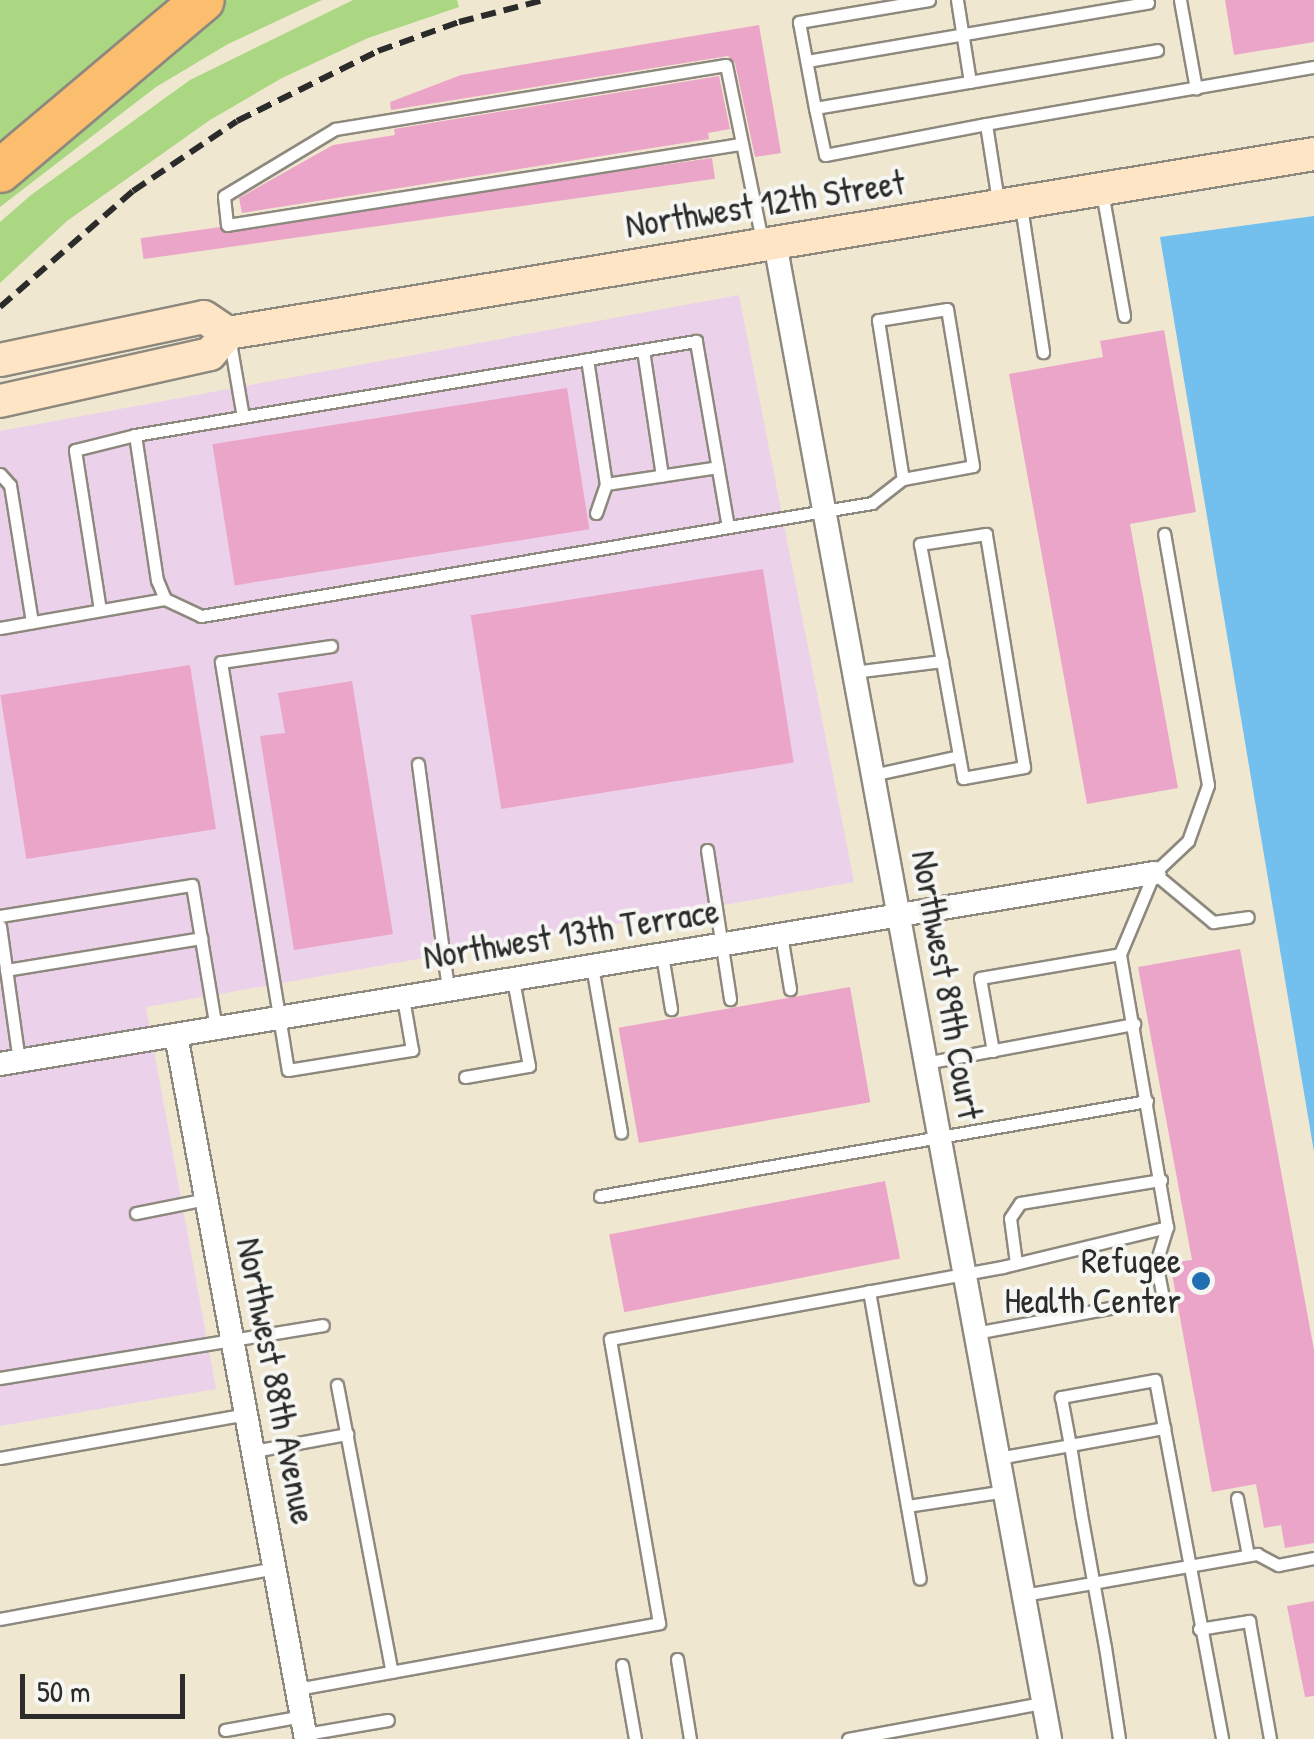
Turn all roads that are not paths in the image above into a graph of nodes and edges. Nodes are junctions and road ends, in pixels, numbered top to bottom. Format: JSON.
{"nodes":[{"id":1,"x":203,"y":0,"type":"edge"},
{"id":2,"x":929,"y":0,"type":"edge"},
{"id":3,"x":957,"y":0,"type":"edge"},
{"id":4,"x":1180,"y":0,"type":"edge"},
{"id":5,"x":1148,"y":3,"type":"dead end"},
{"id":6,"x":963,"y":34,"type":"junction"},
{"id":7,"x":1157,"y":50,"type":"dead end"},
{"id":8,"x":806,"y":61,"type":"junction"},
{"id":9,"x":1314,"y":68,"type":"edge"},
{"id":10,"x":970,"y":82,"type":"junction"},
{"id":11,"x":1196,"y":89,"type":"junction"},
{"id":12,"x":815,"y":108,"type":"junction"},
{"id":13,"x":986,"y":124,"type":"junction"},
{"id":14,"x":740,"y":144,"type":"junction"},
{"id":15,"x":1314,"y":154,"type":"edge"},
{"id":16,"x":0,"y":170,"type":"edge"},
{"id":17,"x":1102,"y":188,"type":"junction"},
{"id":18,"x":1009,"y":203,"type":"junction"},
{"id":19,"x":769,"y":244,"type":"junction"},
{"id":20,"x":1124,"y":316,"type":"dead end"},
{"id":21,"x":228,"y":333,"type":"junction"},
{"id":22,"x":643,"y":350,"type":"junction"},
{"id":23,"x":1044,"y":352,"type":"dead end"},
{"id":24,"x":0,"y":360,"type":"edge"},
{"id":25,"x":587,"y":360,"type":"junction"},
{"id":26,"x":0,"y":401,"type":"edge"},
{"id":27,"x":243,"y":417,"type":"junction"},
{"id":28,"x":135,"y":436,"type":"junction"},
{"id":29,"x":718,"y":467,"type":"junction"},
{"id":30,"x":0,"y":474,"type":"edge"},
{"id":31,"x":662,"y":476,"type":"junction"},
{"id":32,"x":904,"y":479,"type":"junction"},
{"id":33,"x":606,"y":484,"type":"junction"},
{"id":34,"x":824,"y":511,"type":"junction"},
{"id":35,"x":596,"y":514,"type":"dead end"},
{"id":36,"x":728,"y":527,"type":"junction"},
{"id":37,"x":1164,"y":534,"type":"dead end"},
{"id":38,"x":164,"y":600,"type":"junction"},
{"id":39,"x":100,"y":610,"type":"junction"},
{"id":40,"x":32,"y":622,"type":"junction"},
{"id":41,"x":0,"y":628,"type":"edge"},
{"id":42,"x":330,"y":646,"type":"dead end"},
{"id":43,"x":942,"y":661,"type":"junction"},
{"id":44,"x":853,"y":672,"type":"junction"},
{"id":45,"x":960,"y":756,"type":"junction"},
{"id":46,"x":418,"y":764,"type":"dead end"},
{"id":47,"x":872,"y":775,"type":"junction"},
{"id":48,"x":706,"y":850,"type":"dead end"},
{"id":49,"x":1154,"y":873,"type":"junction"},
{"id":50,"x":0,"y":916,"type":"edge"},
{"id":51,"x":898,"y":916,"type":"junction"},
{"id":52,"x":1248,"y":917,"type":"dead end"},
{"id":53,"x":0,"y":926,"type":"edge"},
{"id":54,"x":781,"y":935,"type":"junction"},
{"id":55,"x":201,"y":938,"type":"junction"},
{"id":56,"x":721,"y":945,"type":"junction"},
{"id":57,"x":1120,"y":954,"type":"junction"},
{"id":58,"x":662,"y":955,"type":"junction"},
{"id":59,"x":592,"y":966,"type":"junction"},
{"id":60,"x":6,"y":970,"type":"junction"},
{"id":61,"x":513,"y":980,"type":"junction"},
{"id":62,"x":790,"y":989,"type":"dead end"},
{"id":63,"x":448,"y":990,"type":"junction"},
{"id":64,"x":404,"y":998,"type":"junction"},
{"id":65,"x":730,"y":1000,"type":"dead end"},
{"id":66,"x":670,"y":1009,"type":"dead end"},
{"id":67,"x":280,"y":1018,"type":"junction"},
{"id":68,"x":1134,"y":1024,"type":"junction"},
{"id":69,"x":216,"y":1029,"type":"junction"},
{"id":70,"x":176,"y":1036,"type":"junction"},
{"id":71,"x":993,"y":1051,"type":"junction"},
{"id":72,"x":10,"y":1062,"type":"edge"},
{"id":73,"x":926,"y":1063,"type":"junction"},
{"id":74,"x":465,"y":1077,"type":"dead end"},
{"id":75,"x":1148,"y":1101,"type":"junction"},
{"id":76,"x":621,"y":1132,"type":"dead end"},
{"id":77,"x":939,"y":1136,"type":"junction"},
{"id":78,"x":1161,"y":1180,"type":"junction"},
{"id":79,"x":600,"y":1196,"type":"dead end"},
{"id":80,"x":207,"y":1199,"type":"junction"},
{"id":81,"x":136,"y":1213,"type":"dead end"},
{"id":82,"x":1167,"y":1227,"type":"junction"},
{"id":83,"x":1016,"y":1263,"type":"junction"},
{"id":84,"x":964,"y":1274,"type":"junction"},
{"id":85,"x":869,"y":1291,"type":"junction"},
{"id":86,"x":323,"y":1325,"type":"dead end"},
{"id":87,"x":975,"y":1333,"type":"junction"},
{"id":88,"x":233,"y":1340,"type":"junction"},
{"id":89,"x":0,"y":1378,"type":"edge"},
{"id":90,"x":337,"y":1386,"type":"dead end"},
{"id":91,"x":246,"y":1414,"type":"junction"},
{"id":92,"x":1164,"y":1428,"type":"junction"},
{"id":93,"x":346,"y":1434,"type":"junction"},
{"id":94,"x":1070,"y":1446,"type":"junction"},
{"id":95,"x":254,"y":1451,"type":"junction"},
{"id":96,"x":0,"y":1458,"type":"edge"},
{"id":97,"x":998,"y":1458,"type":"junction"},
{"id":98,"x":1005,"y":1491,"type":"junction"},
{"id":99,"x":1237,"y":1498,"type":"dead end"},
{"id":100,"x":907,"y":1506,"type":"junction"},
{"id":101,"x":1248,"y":1555,"type":"junction"},
{"id":102,"x":1314,"y":1558,"type":"edge"},
{"id":103,"x":1187,"y":1566,"type":"junction"},
{"id":104,"x":275,"y":1568,"type":"junction"},
{"id":105,"x":920,"y":1579,"type":"dead end"},
{"id":106,"x":1094,"y":1582,"type":"junction"},
{"id":107,"x":1024,"y":1595,"type":"junction"},
{"id":108,"x":0,"y":1619,"type":"edge"},
{"id":109,"x":1199,"y":1629,"type":"junction"},
{"id":110,"x":676,"y":1659,"type":"dead end"},
{"id":111,"x":622,"y":1665,"type":"dead end"},
{"id":112,"x":392,"y":1672,"type":"junction"},
{"id":113,"x":297,"y":1689,"type":"junction"},
{"id":114,"x":1044,"y":1703,"type":"junction"},
{"id":115,"x":388,"y":1720,"type":"dead end"},
{"id":116,"x":225,"y":1730,"type":"dead end"},
{"id":117,"x":305,"y":1730,"type":"edge"},
{"id":118,"x":634,"y":1739,"type":"edge"},
{"id":119,"x":690,"y":1739,"type":"edge"},
{"id":120,"x":850,"y":1739,"type":"edge"},
{"id":121,"x":1050,"y":1739,"type":"edge"},
{"id":122,"x":1119,"y":1739,"type":"edge"},
{"id":123,"x":1222,"y":1739,"type":"edge"},
{"id":124,"x":1270,"y":1739,"type":"edge"}],
"edges":[{"from":1,"to":16,"type":"highway"},
{"from":2,"to":8,"type":"lane"},
{"from":3,"to":6,"type":"lane"},
{"from":4,"to":11,"type":"lane"},
{"from":5,"to":6,"type":"lane"},
{"from":6,"to":8,"type":"lane"},
{"from":6,"to":10,"type":"lane"},
{"from":7,"to":10,"type":"lane"},
{"from":8,"to":12,"type":"lane"},
{"from":9,"to":11,"type":"lane"},
{"from":10,"to":12,"type":"lane"},
{"from":11,"to":13,"type":"lane"},
{"from":12,"to":13,"type":"lane"},
{"from":13,"to":18,"type":"lane"},
{"from":14,"to":14,"type":"lane"},
{"from":14,"to":19,"type":"lane"},
{"from":15,"to":17,"type":"main road","name":"Northwest 12th Street"},
{"from":17,"to":18,"type":"main road","name":"Northwest 12th Street"},
{"from":17,"to":20,"type":"lane"},
{"from":18,"to":19,"type":"main road","name":"Northwest 12th Street"},
{"from":18,"to":23,"type":"lane"},
{"from":19,"to":21,"type":"main road","name":"Northwest 12th Street"},
{"from":19,"to":34,"type":"street","name":"Northwest 89th Court"},
{"from":21,"to":24,"type":"main road","name":"Northwest 12th Street"},
{"from":21,"to":26,"type":"main road","name":"Northwest 12th Street"},
{"from":21,"to":27,"type":"lane"},
{"from":22,"to":25,"type":"lane"},
{"from":22,"to":29,"type":"lane"},
{"from":22,"to":31,"type":"lane"},
{"from":25,"to":27,"type":"lane"},
{"from":25,"to":33,"type":"lane"},
{"from":27,"to":28,"type":"lane"},
{"from":28,"to":38,"type":"lane"},
{"from":28,"to":39,"type":"lane"},
{"from":29,"to":31,"type":"lane"},
{"from":29,"to":36,"type":"lane"},
{"from":30,"to":40,"type":"lane"},
{"from":31,"to":33,"type":"lane"},
{"from":32,"to":32,"type":"lane"},
{"from":32,"to":34,"type":"lane"},
{"from":33,"to":35,"type":"lane"},
{"from":34,"to":36,"type":"lane"},
{"from":34,"to":44,"type":"street","name":"Northwest 89th Court"},
{"from":36,"to":38,"type":"lane"},
{"from":37,"to":49,"type":"lane"},
{"from":38,"to":39,"type":"lane"},
{"from":39,"to":40,"type":"lane"},
{"from":40,"to":41,"type":"lane"},
{"from":42,"to":67,"type":"lane"},
{"from":43,"to":44,"type":"lane"},
{"from":43,"to":45,"type":"lane"},
{"from":43,"to":45,"type":"lane"},
{"from":44,"to":47,"type":"street","name":"Northwest 89th Court"},
{"from":45,"to":47,"type":"lane"},
{"from":46,"to":63,"type":"lane"},
{"from":47,"to":51,"type":"street","name":"Northwest 89th Court"},
{"from":48,"to":56,"type":"lane"},
{"from":49,"to":51,"type":"street","name":"Northwest 13th Terrace"},
{"from":49,"to":52,"type":"lane"},
{"from":49,"to":57,"type":"lane"},
{"from":50,"to":55,"type":"lane"},
{"from":51,"to":54,"type":"street","name":"Northwest 13th Terrace"},
{"from":51,"to":73,"type":"street","name":"Northwest 89th Court"},
{"from":53,"to":60,"type":"lane"},
{"from":54,"to":56,"type":"street","name":"Northwest 13th Terrace"},
{"from":54,"to":62,"type":"lane"},
{"from":55,"to":60,"type":"lane"},
{"from":55,"to":69,"type":"lane"},
{"from":56,"to":58,"type":"street","name":"Northwest 13th Terrace"},
{"from":56,"to":65,"type":"lane"},
{"from":57,"to":68,"type":"lane"},
{"from":57,"to":71,"type":"lane"},
{"from":58,"to":59,"type":"street","name":"Northwest 13th Terrace"},
{"from":58,"to":66,"type":"lane"},
{"from":59,"to":61,"type":"street","name":"Northwest 13th Terrace"},
{"from":59,"to":76,"type":"lane"},
{"from":60,"to":72,"type":"lane"},
{"from":61,"to":63,"type":"street","name":"Northwest 13th Terrace"},
{"from":61,"to":74,"type":"lane"},
{"from":63,"to":64,"type":"street","name":"Northwest 13th Terrace"},
{"from":64,"to":67,"type":"street","name":"Northwest 13th Terrace"},
{"from":64,"to":67,"type":"lane"},
{"from":67,"to":69,"type":"street","name":"Northwest 13th Terrace"},
{"from":68,"to":71,"type":"lane"},
{"from":68,"to":75,"type":"lane"},
{"from":69,"to":70,"type":"street","name":"Northwest 13th Terrace"},
{"from":70,"to":72,"type":"street","name":"Northwest 13th Terrace"},
{"from":70,"to":80,"type":"street","name":"Northwest 88th Avenue"},
{"from":71,"to":73,"type":"lane"},
{"from":73,"to":77,"type":"street","name":"Northwest 89th Court"},
{"from":75,"to":77,"type":"lane"},
{"from":75,"to":78,"type":"lane"},
{"from":77,"to":79,"type":"lane"},
{"from":77,"to":84,"type":"street","name":"Northwest 89th Court"},
{"from":78,"to":82,"type":"lane"},
{"from":78,"to":83,"type":"lane"},
{"from":80,"to":81,"type":"lane"},
{"from":80,"to":88,"type":"street","name":"Northwest 88th Avenue"},
{"from":82,"to":83,"type":"lane"},
{"from":82,"to":87,"type":"lane"},
{"from":83,"to":84,"type":"lane"},
{"from":84,"to":85,"type":"lane"},
{"from":84,"to":87,"type":"street","name":"Northwest 89th Court"},
{"from":85,"to":100,"type":"lane"},
{"from":85,"to":112,"type":"lane"},
{"from":86,"to":88,"type":"lane"},
{"from":87,"to":97,"type":"street","name":"Northwest 89th Court"},
{"from":88,"to":89,"type":"lane"},
{"from":88,"to":91,"type":"street","name":"Northwest 88th Avenue"},
{"from":90,"to":93,"type":"lane"},
{"from":91,"to":95,"type":"street","name":"Northwest 88th Avenue"},
{"from":91,"to":96,"type":"lane"},
{"from":92,"to":94,"type":"lane"},
{"from":92,"to":94,"type":"lane"},
{"from":92,"to":103,"type":"lane"},
{"from":93,"to":95,"type":"lane"},
{"from":93,"to":112,"type":"lane"},
{"from":94,"to":97,"type":"lane"},
{"from":94,"to":106,"type":"lane"},
{"from":95,"to":104,"type":"street","name":"Northwest 88th Avenue"},
{"from":97,"to":98,"type":"street","name":"Northwest 89th Court"},
{"from":98,"to":100,"type":"lane"},
{"from":98,"to":107,"type":"street","name":"Northwest 89th Court"},
{"from":99,"to":101,"type":"lane"},
{"from":100,"to":105,"type":"lane"},
{"from":101,"to":102,"type":"lane"},
{"from":101,"to":103,"type":"lane"},
{"from":103,"to":106,"type":"lane"},
{"from":103,"to":109,"type":"lane"},
{"from":104,"to":108,"type":"lane"},
{"from":104,"to":113,"type":"street","name":"Northwest 88th Avenue"},
{"from":106,"to":107,"type":"lane"},
{"from":106,"to":122,"type":"lane"},
{"from":107,"to":114,"type":"street","name":"Northwest 89th Court"},
{"from":109,"to":123,"type":"lane"},
{"from":109,"to":124,"type":"lane"},
{"from":110,"to":119,"type":"lane"},
{"from":111,"to":118,"type":"lane"},
{"from":112,"to":113,"type":"lane"},
{"from":113,"to":117,"type":"street","name":"Northwest 88th Avenue"},
{"from":114,"to":120,"type":"lane"},
{"from":114,"to":121,"type":"street","name":"Northwest 89th Court"},
{"from":115,"to":117,"type":"lane"},
{"from":116,"to":117,"type":"lane"}]}
